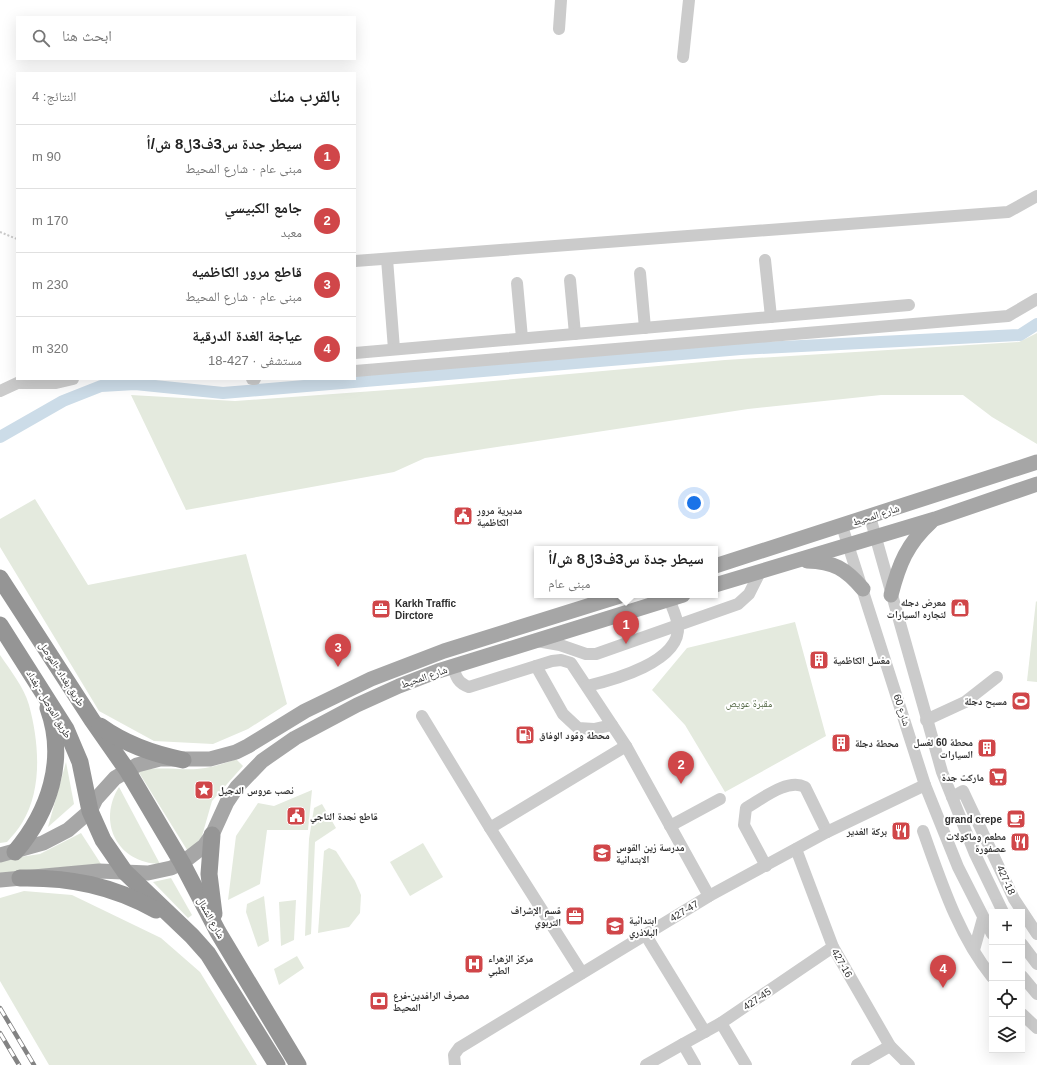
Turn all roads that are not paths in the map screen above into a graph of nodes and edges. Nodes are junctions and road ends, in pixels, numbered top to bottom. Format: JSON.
{"nodes":[{"id":1,"x":561,"y":0,"type":"edge"},
{"id":2,"x":689,"y":0,"type":"edge"},
{"id":3,"x":559,"y":29,"type":"dead end"},
{"id":4,"x":683,"y":57,"type":"dead end"},
{"id":5,"x":1037,"y":196,"type":"edge"},
{"id":6,"x":387,"y":259,"type":"junction"},
{"id":7,"x":765,"y":260,"type":"dead end"},
{"id":8,"x":356,"y":261,"type":"edge"},
{"id":9,"x":640,"y":273,"type":"dead end"},
{"id":10,"x":570,"y":280,"type":"dead end"},
{"id":11,"x":517,"y":283,"type":"dead end"},
{"id":12,"x":1037,"y":299,"type":"edge"},
{"id":13,"x":909,"y":305,"type":"dead end"},
{"id":14,"x":771,"y":317,"type":"junction"},
{"id":15,"x":645,"y":328,"type":"junction"},
{"id":16,"x":575,"y":334,"type":"junction"},
{"id":17,"x":522,"y":338,"type":"junction"},
{"id":18,"x":394,"y":349,"type":"junction"},
{"id":19,"x":356,"y":352,"type":"edge"},
{"id":20,"x":356,"y":371,"type":"edge"},
{"id":21,"x":69,"y":380,"type":"edge"},
{"id":22,"x":23,"y":381,"type":"edge"},
{"id":23,"x":0,"y":391,"type":"edge"},
{"id":24,"x":1037,"y":462,"type":"edge"},
{"id":25,"x":1037,"y":484,"type":"edge"},
{"id":26,"x":870,"y":517,"type":"junction"},
{"id":27,"x":935,"y":519,"type":"junction"},
{"id":28,"x":842,"y":526,"type":"junction"},
{"id":29,"x":875,"y":537,"type":"junction"},
{"id":30,"x":849,"y":546,"type":"junction"},
{"id":31,"x":798,"y":560,"type":"junction"},
{"id":32,"x":718,"y":565,"type":"edge"},
{"id":33,"x":760,"y":572,"type":"junction"},
{"id":34,"x":0,"y":578,"type":"edge"},
{"id":35,"x":718,"y":584,"type":"edge"},
{"id":36,"x":863,"y":589,"type":"junction"},
{"id":37,"x":892,"y":595,"type":"junction"},
{"id":38,"x":614,"y":598,"type":"edge"},
{"id":39,"x":663,"y":599,"type":"edge"},
{"id":40,"x":639,"y":602,"type":"edge"},
{"id":41,"x":0,"y":625,"type":"edge"},
{"id":42,"x":678,"y":626,"type":"junction"},
{"id":43,"x":536,"y":641,"type":"junction"},
{"id":44,"x":536,"y":666,"type":"junction"},
{"id":45,"x":453,"y":667,"type":"junction"},
{"id":46,"x":997,"y":677,"type":"dead end"},
{"id":47,"x":33,"y":678,"type":"junction"},
{"id":48,"x":587,"y":686,"type":"junction"},
{"id":49,"x":422,"y":716,"type":"dead end"},
{"id":50,"x":92,"y":720,"type":"junction"},
{"id":51,"x":926,"y":720,"type":"junction"},
{"id":52,"x":612,"y":725,"type":"junction"},
{"id":53,"x":626,"y":746,"type":"junction"},
{"id":54,"x":183,"y":760,"type":"junction"},
{"id":55,"x":127,"y":770,"type":"junction"},
{"id":56,"x":925,"y":785,"type":"junction"},
{"id":57,"x":952,"y":797,"type":"junction"},
{"id":58,"x":720,"y":799,"type":"dead end"},
{"id":59,"x":90,"y":811,"type":"junction"},
{"id":60,"x":670,"y":826,"type":"junction"},
{"id":61,"x":490,"y":828,"type":"junction"},
{"id":62,"x":923,"y":831,"type":"dead end"},
{"id":63,"x":827,"y":832,"type":"junction"},
{"id":64,"x":212,"y":835,"type":"junction"},
{"id":65,"x":796,"y":849,"type":"junction"},
{"id":66,"x":8,"y":853,"type":"edge"},
{"id":67,"x":182,"y":863,"type":"junction"},
{"id":68,"x":766,"y":866,"type":"junction"},
{"id":69,"x":125,"y":872,"type":"junction"},
{"id":70,"x":20,"y":878,"type":"junction"},
{"id":71,"x":0,"y":880,"type":"edge"},
{"id":72,"x":709,"y":896,"type":"junction"},
{"id":73,"x":1002,"y":909,"type":"edge"},
{"id":74,"x":983,"y":918,"type":"junction"},
{"id":75,"x":179,"y":924,"type":"junction"},
{"id":76,"x":989,"y":929,"type":"edge"},
{"id":77,"x":218,"y":932,"type":"junction"},
{"id":78,"x":645,"y":934,"type":"junction"},
{"id":79,"x":1037,"y":934,"type":"edge"},
{"id":80,"x":1023,"y":945,"type":"edge"},
{"id":81,"x":833,"y":947,"type":"junction"},
{"id":82,"x":974,"y":950,"type":"junction"},
{"id":83,"x":1037,"y":964,"type":"edge"},
{"id":84,"x":989,"y":972,"type":"edge"},
{"id":85,"x":582,"y":973,"type":"junction"},
{"id":86,"x":1025,"y":980,"type":"edge"},
{"id":87,"x":1037,"y":994,"type":"edge"},
{"id":88,"x":1025,"y":1017,"type":"edge"},
{"id":89,"x":721,"y":1024,"type":"junction"},
{"id":90,"x":1037,"y":1028,"type":"edge"},
{"id":91,"x":705,"y":1032,"type":"junction"},
{"id":92,"x":683,"y":1044,"type":"junction"},
{"id":93,"x":890,"y":1046,"type":"junction"},
{"id":94,"x":454,"y":1060,"type":"edge"},
{"id":95,"x":277,"y":1065,"type":"edge"},
{"id":96,"x":298,"y":1065,"type":"edge"},
{"id":97,"x":646,"y":1065,"type":"edge"},
{"id":98,"x":695,"y":1065,"type":"edge"},
{"id":99,"x":746,"y":1065,"type":"edge"},
{"id":100,"x":857,"y":1065,"type":"edge"},
{"id":101,"x":909,"y":1065,"type":"edge"}],
"edges":[{"from":1,"to":3,"type":"street"},
{"from":2,"to":4,"type":"street"},
{"from":5,"to":6,"type":"street"},
{"from":6,"to":8,"type":"street"},
{"from":6,"to":18,"type":"street"},
{"from":7,"to":14,"type":"street"},
{"from":9,"to":15,"type":"street"},
{"from":10,"to":16,"type":"street"},
{"from":11,"to":17,"type":"street"},
{"from":12,"to":20,"type":"street"},
{"from":13,"to":14,"type":"street"},
{"from":14,"to":15,"type":"street"},
{"from":15,"to":16,"type":"street"},
{"from":16,"to":17,"type":"street"},
{"from":17,"to":18,"type":"street"},
{"from":18,"to":19,"type":"street"},
{"from":21,"to":22,"type":"street"},
{"from":22,"to":23,"type":"street"},
{"from":24,"to":26,"type":"main road","name":"شارع المحيط"},
{"from":25,"to":27,"type":"main road","name":"شارع المحيط"},
{"from":26,"to":28,"type":"main road","name":"شارع المحيط"},
{"from":26,"to":29,"type":"street","name":"شارع 60"},
{"from":27,"to":29,"type":"main road","name":"شارع المحيط"},
{"from":27,"to":37,"type":"main road"},
{"from":28,"to":30,"type":"street","name":"شارع 60"},
{"from":28,"to":32,"type":"main road","name":"شارع المحيط"},
{"from":29,"to":30,"type":"main road","name":"شارع المحيط"},
{"from":29,"to":37,"type":"street","name":"شارع 60"},
{"from":30,"to":31,"type":"main road","name":"شارع المحيط"},
{"from":30,"to":36,"type":"street","name":"شارع 60"},
{"from":31,"to":33,"type":"main road","name":"شارع المحيط"},
{"from":31,"to":36,"type":"main road"},
{"from":33,"to":35,"type":"main road","name":"شارع المحيط"},
{"from":33,"to":42,"type":"street"},
{"from":34,"to":50,"type":"highway","name":"طريق بغداد -الموصل"},
{"from":36,"to":56,"type":"street","name":"شارع 60"},
{"from":37,"to":51,"type":"street","name":"شارع 60"},
{"from":38,"to":54,"type":"main road","name":"شارع المحيط"},
{"from":39,"to":40,"type":"main road","name":"شارع المحيط"},
{"from":39,"to":42,"type":"street"},
{"from":40,"to":43,"type":"main road","name":"شارع المحيط"},
{"from":41,"to":47,"type":"highway","name":"طريق الموصل - بغداد"},
{"from":42,"to":43,"type":"street"},
{"from":42,"to":48,"type":"street"},
{"from":43,"to":45,"type":"main road","name":"شارع المحيط"},
{"from":44,"to":45,"type":"street"},
{"from":44,"to":48,"type":"street"},
{"from":44,"to":52,"type":"street"},
{"from":45,"to":64,"type":"main road","name":"شارع المحيط"},
{"from":46,"to":51,"type":"street"},
{"from":47,"to":59,"type":"highway","name":"طريق الموصل - بغداد"},
{"from":47,"to":66,"type":"highway"},
{"from":48,"to":52,"type":"street"},
{"from":49,"to":61,"type":"street"},
{"from":50,"to":54,"type":"highway"},
{"from":50,"to":55,"type":"highway","name":"طريق بغداد -الموصل"},
{"from":51,"to":57,"type":"street","name":"شارع 60"},
{"from":52,"to":53,"type":"street"},
{"from":53,"to":60,"type":"street"},
{"from":53,"to":61,"type":"street"},
{"from":54,"to":55,"type":"main road","name":"شارع المحيط"},
{"from":55,"to":59,"type":"main road","name":"شارع المحيط"},
{"from":55,"to":67,"type":"highway","name":"شارع الشمال"},
{"from":56,"to":63,"type":"street","name":"427-47"},
{"from":56,"to":74,"type":"street","name":"شارع 60"},
{"from":57,"to":73,"type":"street","name":"شارع 60"},
{"from":57,"to":79,"type":"street","name":"427-18"},
{"from":58,"to":60,"type":"street"},
{"from":59,"to":66,"type":"main road","name":"شارع المحيط"},
{"from":59,"to":69,"type":"highway"},
{"from":60,"to":72,"type":"street"},
{"from":61,"to":85,"type":"street"},
{"from":62,"to":82,"type":"street"},
{"from":63,"to":65,"type":"street","name":"427-47"},
{"from":63,"to":68,"type":"street"},
{"from":64,"to":67,"type":"main road","name":"شارع المحيط"},
{"from":64,"to":77,"type":"highway"},
{"from":65,"to":68,"type":"street","name":"427-47"},
{"from":65,"to":81,"type":"street","name":"427-16"},
{"from":67,"to":69,"type":"main road","name":"شارع المحيط"},
{"from":67,"to":77,"type":"highway","name":"شارع الشمال"},
{"from":68,"to":72,"type":"street","name":"427-47"},
{"from":69,"to":70,"type":"main road","name":"شارع المحيط"},
{"from":69,"to":75,"type":"highway"},
{"from":70,"to":71,"type":"main road","name":"شارع المحيط"},
{"from":70,"to":75,"type":"highway"},
{"from":72,"to":78,"type":"street","name":"427-47"},
{"from":74,"to":76,"type":"street","name":"شارع 60"},
{"from":74,"to":82,"type":"street"},
{"from":75,"to":95,"type":"highway"},
{"from":77,"to":96,"type":"highway","name":"شارع الشمال"},
{"from":78,"to":85,"type":"street","name":"427-47"},
{"from":78,"to":91,"type":"street"},
{"from":80,"to":83,"type":"street"},
{"from":81,"to":89,"type":"street","name":"427-45"},
{"from":81,"to":93,"type":"street","name":"427-16"},
{"from":82,"to":84,"type":"street"},
{"from":85,"to":94,"type":"street","name":"427-47"},
{"from":86,"to":87,"type":"street"},
{"from":88,"to":90,"type":"street"},
{"from":89,"to":91,"type":"street","name":"427-45"},
{"from":89,"to":99,"type":"street"},
{"from":91,"to":92,"type":"street","name":"427-45"},
{"from":92,"to":97,"type":"street","name":"427-45"},
{"from":92,"to":98,"type":"street"},
{"from":93,"to":100,"type":"street"},
{"from":93,"to":101,"type":"street","name":"427-16"}]}
